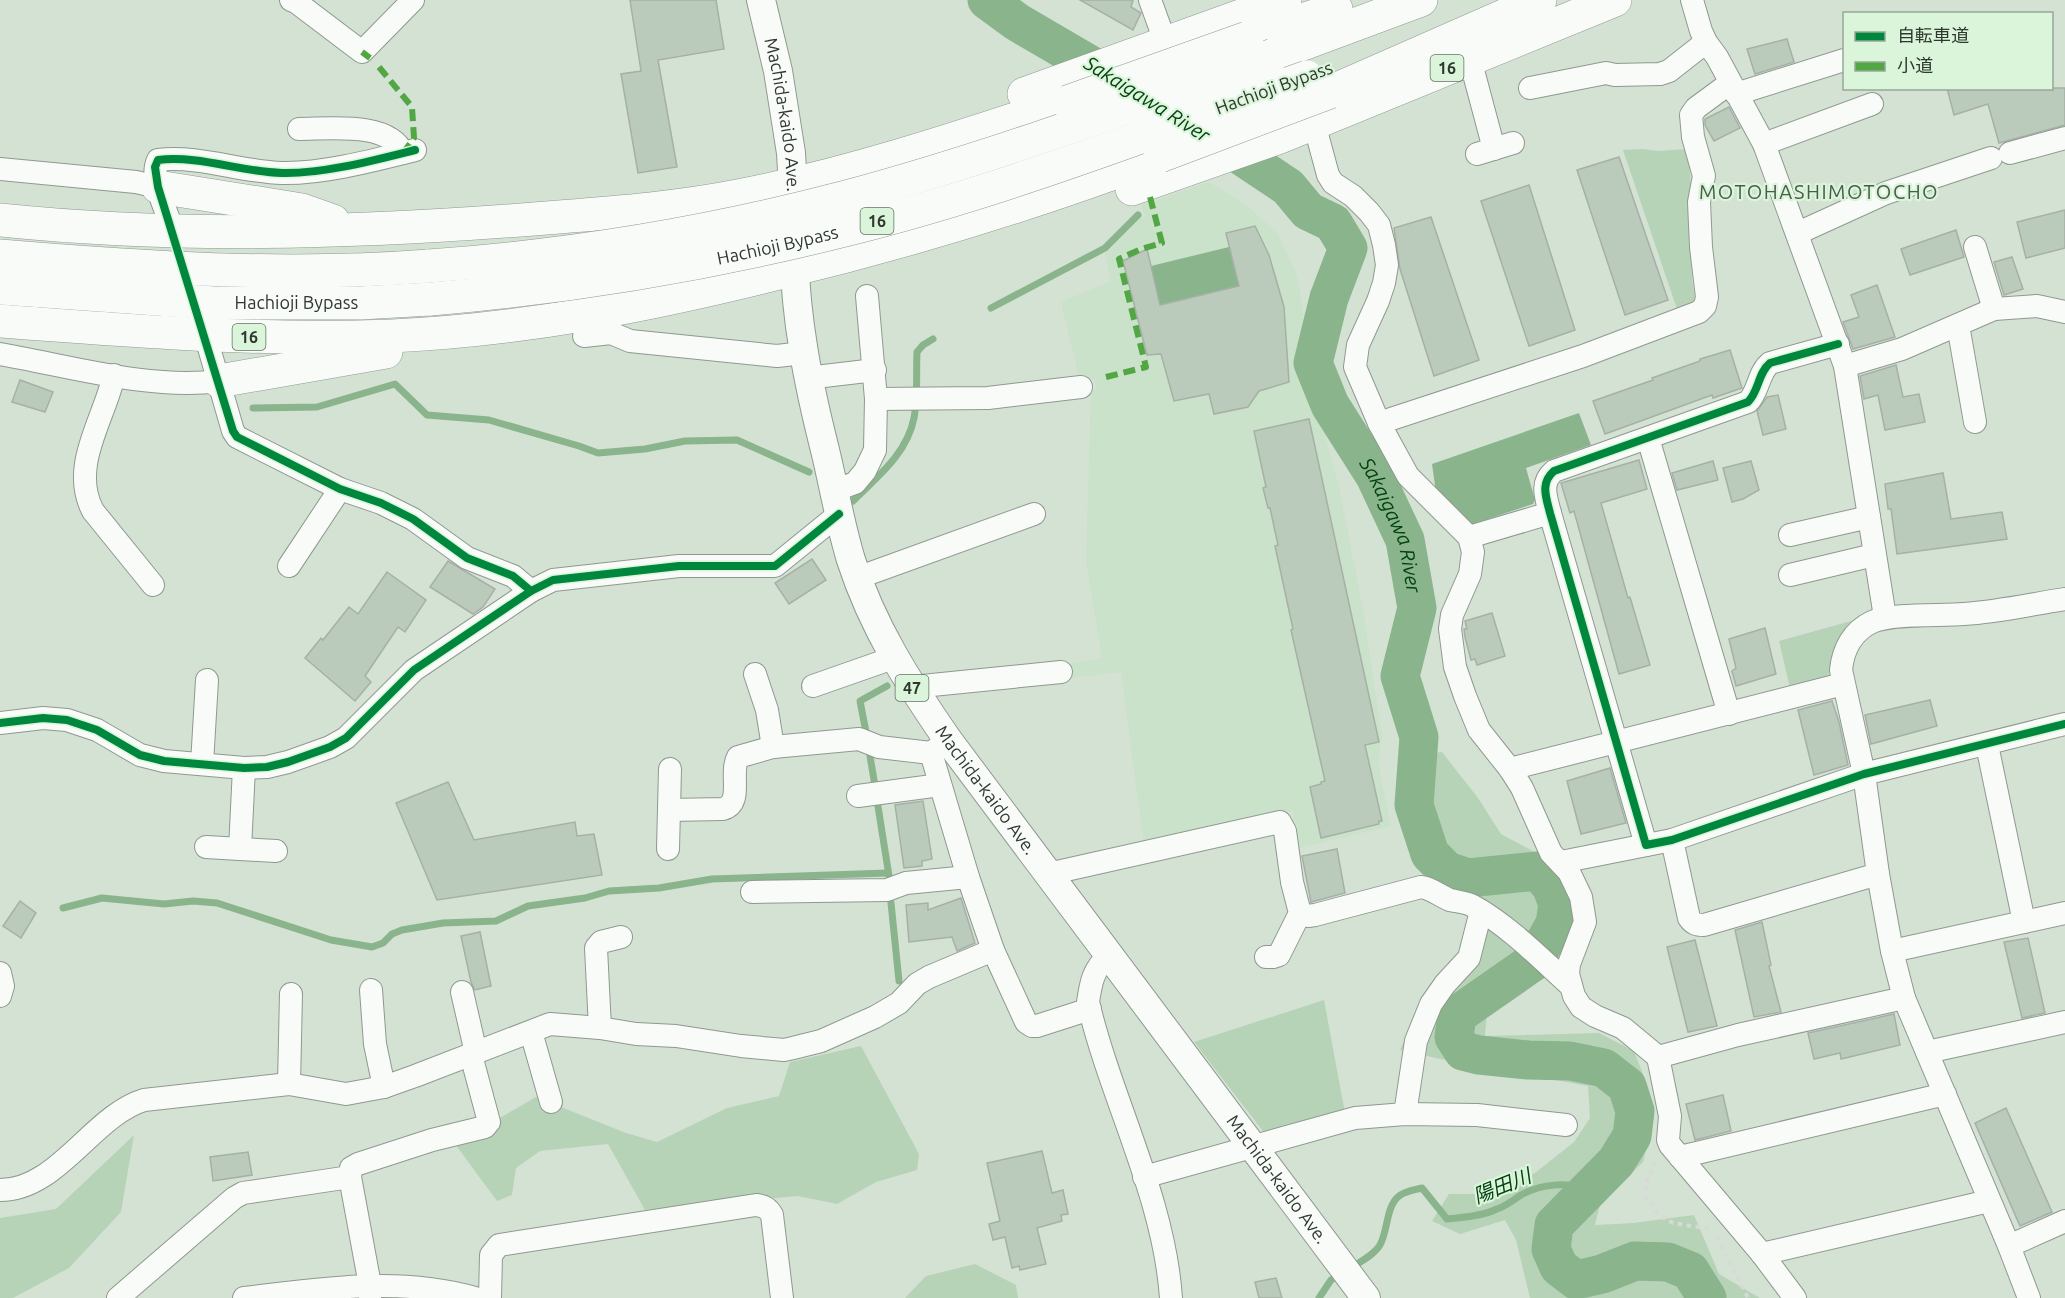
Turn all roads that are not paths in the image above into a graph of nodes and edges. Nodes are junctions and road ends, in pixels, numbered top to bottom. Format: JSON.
{"nodes":[{"id":1,"x":291,"y":0,"type":"edge"},
{"id":2,"x":413,"y":0,"type":"edge"},
{"id":3,"x":761,"y":0,"type":"edge"},
{"id":4,"x":1150,"y":0,"type":"edge"},
{"id":5,"x":1286,"y":0,"type":"edge"},
{"id":6,"x":1362,"y":0,"type":"edge"},
{"id":7,"x":1421,"y":0,"type":"edge"},
{"id":8,"x":1519,"y":0,"type":"edge"},
{"id":9,"x":1540,"y":0,"type":"edge"},
{"id":10,"x":1615,"y":0,"type":"edge"},
{"id":11,"x":1692,"y":0,"type":"edge"},
{"id":12,"x":1706,"y":42,"type":"junction"},
{"id":13,"x":1166,"y":44,"type":"junction"},
{"id":14,"x":1260,"y":47,"type":"junction"},
{"id":15,"x":1470,"y":59,"type":"junction"},
{"id":16,"x":1843,"y":60,"type":"edge"},
{"id":17,"x":1319,"y":84,"type":"junction"},
{"id":18,"x":1530,"y":88,"type":"dead end"},
{"id":19,"x":1733,"y":88,"type":"junction"},
{"id":20,"x":1061,"y":93,"type":"junction"},
{"id":21,"x":1872,"y":104,"type":"dead end"},
{"id":22,"x":1314,"y":123,"type":"junction"},
{"id":23,"x":299,"y":129,"type":"dead end"},
{"id":24,"x":2065,"y":138,"type":"edge"},
{"id":25,"x":1764,"y":144,"type":"junction"},
{"id":26,"x":1495,"y":149,"type":"dead end"},
{"id":27,"x":0,"y":169,"type":"edge"},
{"id":28,"x":793,"y":183,"type":"junction"},
{"id":29,"x":163,"y":202,"type":"junction"},
{"id":30,"x":0,"y":220,"type":"edge"},
{"id":31,"x":351,"y":229,"type":"junction"},
{"id":32,"x":943,"y":230,"type":"junction"},
{"id":33,"x":1798,"y":233,"type":"junction"},
{"id":34,"x":1975,"y":247,"type":"dead end"},
{"id":35,"x":0,"y":256,"type":"edge"},
{"id":36,"x":794,"y":270,"type":"junction"},
{"id":37,"x":0,"y":288,"type":"edge"},
{"id":38,"x":867,"y":296,"type":"dead end"},
{"id":39,"x":1994,"y":309,"type":"junction"},
{"id":40,"x":2065,"y":312,"type":"edge"},
{"id":41,"x":0,"y":321,"type":"edge"},
{"id":42,"x":1958,"y":325,"type":"junction"},
{"id":43,"x":499,"y":327,"type":"junction"},
{"id":44,"x":584,"y":336,"type":"dead end"},
{"id":45,"x":1838,"y":344,"type":"junction"},
{"id":46,"x":209,"y":348,"type":"dead end"},
{"id":47,"x":1,"y":360,"type":"edge"},
{"id":48,"x":805,"y":366,"type":"junction"},
{"id":49,"x":1845,"y":366,"type":"junction"},
{"id":50,"x":874,"y":370,"type":"junction"},
{"id":51,"x":114,"y":375,"type":"junction"},
{"id":52,"x":219,"y":381,"type":"junction"},
{"id":53,"x":1081,"y":387,"type":"dead end"},
{"id":54,"x":876,"y":399,"type":"junction"},
{"id":55,"x":1975,"y":422,"type":"dead end"},
{"id":56,"x":1379,"y":423,"type":"junction"},
{"id":57,"x":1648,"y":438,"type":"junction"},
{"id":58,"x":340,"y":489,"type":"junction"},
{"id":59,"x":836,"y":503,"type":"junction"},
{"id":60,"x":1550,"y":513,"type":"junction"},
{"id":61,"x":1034,"y":514,"type":"dead end"},
{"id":62,"x":1869,"y":517,"type":"junction"},
{"id":63,"x":1790,"y":535,"type":"dead end"},
{"id":64,"x":1469,"y":537,"type":"junction"},
{"id":65,"x":1874,"y":555,"type":"junction"},
{"id":66,"x":289,"y":566,"type":"dead end"},
{"id":67,"x":1790,"y":575,"type":"dead end"},
{"id":68,"x":857,"y":578,"type":"junction"},
{"id":69,"x":153,"y":585,"type":"dead end"},
{"id":70,"x":531,"y":591,"type":"junction"},
{"id":71,"x":2065,"y":599,"type":"edge"},
{"id":72,"x":1885,"y":617,"type":"junction"},
{"id":73,"x":894,"y":658,"type":"junction"},
{"id":74,"x":1061,"y":672,"type":"dead end"},
{"id":75,"x":755,"y":674,"type":"dead end"},
{"id":76,"x":207,"y":681,"type":"dead end"},
{"id":77,"x":1843,"y":684,"type":"junction"},
{"id":78,"x":813,"y":686,"type":"dead end"},
{"id":79,"x":912,"y":687,"type":"junction"},
{"id":80,"x":1729,"y":714,"type":"junction"},
{"id":81,"x":0,"y":723,"type":"edge"},
{"id":82,"x":2065,"y":724,"type":"edge"},
{"id":83,"x":1616,"y":742,"type":"junction"},
{"id":84,"x":1987,"y":745,"type":"junction"},
{"id":85,"x":940,"y":746,"type":"junction"},
{"id":86,"x":773,"y":747,"type":"junction"},
{"id":87,"x":202,"y":764,"type":"junction"},
{"id":88,"x":244,"y":768,"type":"junction"},
{"id":89,"x":670,"y":769,"type":"dead end"},
{"id":90,"x":1510,"y":769,"type":"junction"},
{"id":91,"x":1864,"y":774,"type":"junction"},
{"id":92,"x":940,"y":785,"type":"junction"},
{"id":93,"x":858,"y":796,"type":"dead end"},
{"id":94,"x":669,"y":810,"type":"junction"},
{"id":95,"x":1672,"y":840,"type":"junction"},
{"id":96,"x":1646,"y":844,"type":"junction"},
{"id":97,"x":206,"y":847,"type":"dead end"},
{"id":98,"x":240,"y":849,"type":"junction"},
{"id":99,"x":668,"y":849,"type":"dead end"},
{"id":100,"x":276,"y":851,"type":"dead end"},
{"id":101,"x":1561,"y":862,"type":"junction"},
{"id":102,"x":1048,"y":874,"type":"junction"},
{"id":103,"x":1878,"y":874,"type":"junction"},
{"id":104,"x":968,"y":877,"type":"junction"},
{"id":105,"x":752,"y":892,"type":"dead end"},
{"id":106,"x":1481,"y":912,"type":"junction"},
{"id":107,"x":1300,"y":913,"type":"junction"},
{"id":108,"x":2065,"y":913,"type":"edge"},
{"id":109,"x":2024,"y":922,"type":"junction"},
{"id":110,"x":621,"y":937,"type":"dead end"},
{"id":111,"x":993,"y":950,"type":"junction"},
{"id":112,"x":1892,"y":951,"type":"junction"},
{"id":113,"x":1108,"y":956,"type":"junction"},
{"id":114,"x":1266,"y":957,"type":"dead end"},
{"id":115,"x":0,"y":973,"type":"edge"},
{"id":116,"x":1571,"y":986,"type":"junction"},
{"id":117,"x":371,"y":990,"type":"dead end"},
{"id":118,"x":462,"y":992,"type":"dead end"},
{"id":119,"x":291,"y":994,"type":"dead end"},
{"id":120,"x":0,"y":996,"type":"edge"},
{"id":121,"x":1904,"y":998,"type":"junction"},
{"id":122,"x":1090,"y":1009,"type":"junction"},
{"id":123,"x":2065,"y":1022,"type":"edge"},
{"id":124,"x":600,"y":1028,"type":"junction"},
{"id":125,"x":531,"y":1032,"type":"junction"},
{"id":126,"x":1927,"y":1052,"type":"junction"},
{"id":127,"x":474,"y":1054,"type":"junction"},
{"id":128,"x":1658,"y":1057,"type":"junction"},
{"id":129,"x":289,"y":1084,"type":"junction"},
{"id":130,"x":384,"y":1087,"type":"junction"},
{"id":131,"x":1945,"y":1094,"type":"junction"},
{"id":132,"x":551,"y":1102,"type":"dead end"},
{"id":133,"x":1406,"y":1114,"type":"junction"},
{"id":134,"x":1566,"y":1125,"type":"dead end"},
{"id":135,"x":1253,"y":1147,"type":"junction"},
{"id":136,"x":1674,"y":1148,"type":"junction"},
{"id":137,"x":350,"y":1177,"type":"junction"},
{"id":138,"x":1144,"y":1177,"type":"junction"},
{"id":139,"x":0,"y":1190,"type":"edge"},
{"id":140,"x":1989,"y":1201,"type":"junction"},
{"id":141,"x":2065,"y":1221,"type":"edge"},
{"id":142,"x":2009,"y":1245,"type":"junction"},
{"id":143,"x":1762,"y":1254,"type":"junction"},
{"id":144,"x":370,"y":1291,"type":"edge"},
{"id":145,"x":1361,"y":1292,"type":"edge"},
{"id":146,"x":2024,"y":1297,"type":"edge"},
{"id":147,"x":118,"y":1298,"type":"edge"},
{"id":148,"x":245,"y":1298,"type":"edge"},
{"id":149,"x":475,"y":1298,"type":"edge"},
{"id":150,"x":490,"y":1298,"type":"edge"},
{"id":151,"x":782,"y":1298,"type":"edge"},
{"id":152,"x":1172,"y":1298,"type":"edge"},
{"id":153,"x":1795,"y":1298,"type":"edge"}],
"edges":[{"from":1,"to":2,"type":"street"},
{"from":3,"to":28,"type":"main road","name":"Machida-kaido Ave.","number":"47"},
{"from":4,"to":13,"type":"street"},
{"from":5,"to":13,"type":"highway","number":"16"},
{"from":6,"to":14,"type":"highway","number":"16"},
{"from":7,"to":14,"type":"highway","name":"Hachioji Bypass","number":"16"},
{"from":8,"to":17,"type":"highway","name":"Hachioji Bypass","number":"16"},
{"from":9,"to":17,"type":"highway","number":"16"},
{"from":10,"to":15,"type":"highway","number":"16"},
{"from":11,"to":12,"type":"street"},
{"from":12,"to":18,"type":"street"},
{"from":12,"to":19,"type":"street"},
{"from":13,"to":20,"type":"highway","number":"16"},
{"from":13,"to":22,"type":"street"},
{"from":14,"to":20,"type":"highway","number":"16","bridge":true},
{"from":14,"to":35,"type":"highway","name":"Hachioji Bypass","number":"16","bridge":true},
{"from":15,"to":22,"type":"highway","number":"16"},
{"from":15,"to":26,"type":"street"},
{"from":16,"to":19,"type":"street"},
{"from":17,"to":32,"type":"highway","number":"16","bridge":true},
{"from":17,"to":37,"type":"highway","name":"Hachioji Bypass","number":"16","bridge":true},
{"from":19,"to":25,"type":"street"},
{"from":19,"to":56,"type":"street"},
{"from":20,"to":28,"type":"highway","number":"16"},
{"from":21,"to":25,"type":"street"},
{"from":22,"to":32,"type":"highway","number":"16"},
{"from":22,"to":56,"type":"street"},
{"from":23,"to":29,"type":"street"},
{"from":24,"to":33,"type":"street"},
{"from":25,"to":33,"type":"street"},
{"from":27,"to":29,"type":"street"},
{"from":28,"to":31,"type":"highway","number":"16"},
{"from":28,"to":36,"type":"main road","name":"Machida-kaido Ave.","number":"47"},
{"from":29,"to":31,"type":"highway"},
{"from":30,"to":31,"type":"highway","number":"16"},
{"from":32,"to":36,"type":"highway","number":"16"},
{"from":33,"to":45,"type":"street"},
{"from":34,"to":39,"type":"street"},
{"from":36,"to":43,"type":"highway","number":"16"},
{"from":36,"to":48,"type":"main road","name":"Machida-kaido Ave.","number":"47"},
{"from":38,"to":50,"type":"street"},
{"from":39,"to":40,"type":"street"},
{"from":39,"to":42,"type":"street"},
{"from":41,"to":43,"type":"highway","number":"16"},
{"from":42,"to":49,"type":"street"},
{"from":42,"to":55,"type":"street"},
{"from":43,"to":52,"type":"highway"},
{"from":44,"to":48,"type":"street"},
{"from":45,"to":49,"type":"street"},
{"from":45,"to":57,"type":"street"},
{"from":46,"to":52,"type":"street"},
{"from":47,"to":51,"type":"street"},
{"from":48,"to":50,"type":"street"},
{"from":48,"to":59,"type":"main road","name":"Machida-kaido Ave.","number":"47"},
{"from":49,"to":62,"type":"street"},
{"from":50,"to":54,"type":"street"},
{"from":51,"to":52,"type":"street"},
{"from":51,"to":69,"type":"street"},
{"from":52,"to":58,"type":"street"},
{"from":53,"to":54,"type":"street"},
{"from":54,"to":59,"type":"street"},
{"from":56,"to":64,"type":"street"},
{"from":57,"to":60,"type":"street"},
{"from":57,"to":80,"type":"street"},
{"from":58,"to":66,"type":"street"},
{"from":58,"to":70,"type":"street"},
{"from":59,"to":68,"type":"main road","name":"Machida-kaido Ave.","number":"47"},
{"from":59,"to":70,"type":"street"},
{"from":60,"to":64,"type":"street"},
{"from":60,"to":83,"type":"street"},
{"from":61,"to":68,"type":"street"},
{"from":62,"to":63,"type":"street"},
{"from":62,"to":65,"type":"street"},
{"from":64,"to":90,"type":"street"},
{"from":65,"to":67,"type":"street"},
{"from":65,"to":72,"type":"street"},
{"from":68,"to":73,"type":"main road","name":"Machida-kaido Ave.","number":"47"},
{"from":70,"to":88,"type":"street"},
{"from":71,"to":72,"type":"street"},
{"from":72,"to":77,"type":"street"},
{"from":73,"to":78,"type":"street"},
{"from":73,"to":79,"type":"main road","name":"Machida-kaido Ave.","number":"47"},
{"from":74,"to":79,"type":"street"},
{"from":75,"to":86,"type":"street"},
{"from":76,"to":87,"type":"street"},
{"from":77,"to":80,"type":"street"},
{"from":77,"to":91,"type":"street"},
{"from":79,"to":85,"type":"main road","name":"Machida-kaido Ave.","number":"47"},
{"from":80,"to":83,"type":"street"},
{"from":81,"to":87,"type":"street"},
{"from":82,"to":84,"type":"street"},
{"from":83,"to":90,"type":"street"},
{"from":83,"to":96,"type":"street"},
{"from":84,"to":91,"type":"street"},
{"from":84,"to":109,"type":"street"},
{"from":85,"to":86,"type":"street"},
{"from":85,"to":92,"type":"street"},
{"from":85,"to":102,"type":"main road","name":"Machida-kaido Ave.","number":"47"},
{"from":86,"to":94,"type":"street"},
{"from":87,"to":88,"type":"street"},
{"from":88,"to":98,"type":"street"},
{"from":89,"to":94,"type":"street"},
{"from":90,"to":101,"type":"street"},
{"from":91,"to":95,"type":"street"},
{"from":91,"to":103,"type":"street"},
{"from":92,"to":93,"type":"street"},
{"from":92,"to":104,"type":"street"},
{"from":94,"to":99,"type":"street"},
{"from":95,"to":96,"type":"street"},
{"from":95,"to":103,"type":"street"},
{"from":96,"to":101,"type":"street"},
{"from":97,"to":98,"type":"street"},
{"from":98,"to":100,"type":"street"},
{"from":101,"to":116,"type":"street"},
{"from":102,"to":107,"type":"street"},
{"from":102,"to":113,"type":"main road","name":"Machida-kaido Ave.","number":"47"},
{"from":103,"to":112,"type":"street"},
{"from":104,"to":105,"type":"street"},
{"from":104,"to":111,"type":"street"},
{"from":106,"to":107,"type":"street"},
{"from":106,"to":116,"type":"street"},
{"from":106,"to":133,"type":"street"},
{"from":107,"to":114,"type":"street"},
{"from":108,"to":109,"type":"street"},
{"from":109,"to":112,"type":"street"},
{"from":110,"to":124,"type":"street"},
{"from":111,"to":122,"type":"street"},
{"from":111,"to":124,"type":"street"},
{"from":112,"to":121,"type":"street"},
{"from":113,"to":122,"type":"street"},
{"from":113,"to":135,"type":"main road","name":"Machida-kaido Ave.","number":"47"},
{"from":115,"to":120,"type":"street"},
{"from":116,"to":128,"type":"street"},
{"from":117,"to":130,"type":"street"},
{"from":118,"to":127,"type":"street"},
{"from":119,"to":129,"type":"street"},
{"from":121,"to":126,"type":"street"},
{"from":121,"to":128,"type":"street"},
{"from":122,"to":138,"type":"street"},
{"from":123,"to":126,"type":"street"},
{"from":124,"to":125,"type":"street"},
{"from":125,"to":127,"type":"street"},
{"from":125,"to":132,"type":"street"},
{"from":126,"to":131,"type":"street"},
{"from":127,"to":130,"type":"street"},
{"from":127,"to":137,"type":"street"},
{"from":128,"to":136,"type":"street"},
{"from":129,"to":130,"type":"street"},
{"from":129,"to":139,"type":"street"},
{"from":131,"to":136,"type":"street"},
{"from":131,"to":140,"type":"street"},
{"from":133,"to":134,"type":"street"},
{"from":133,"to":135,"type":"street"},
{"from":135,"to":138,"type":"street"},
{"from":135,"to":145,"type":"main road","name":"Machida-kaido Ave.","number":"47"},
{"from":136,"to":143,"type":"street"},
{"from":137,"to":144,"type":"street"},
{"from":137,"to":147,"type":"street"},
{"from":138,"to":152,"type":"street"},
{"from":140,"to":142,"type":"street"},
{"from":140,"to":143,"type":"street"},
{"from":141,"to":142,"type":"street"},
{"from":142,"to":146,"type":"street"},
{"from":143,"to":153,"type":"street"},
{"from":144,"to":148,"type":"street"},
{"from":144,"to":149,"type":"street"},
{"from":150,"to":151,"type":"street"}]}
